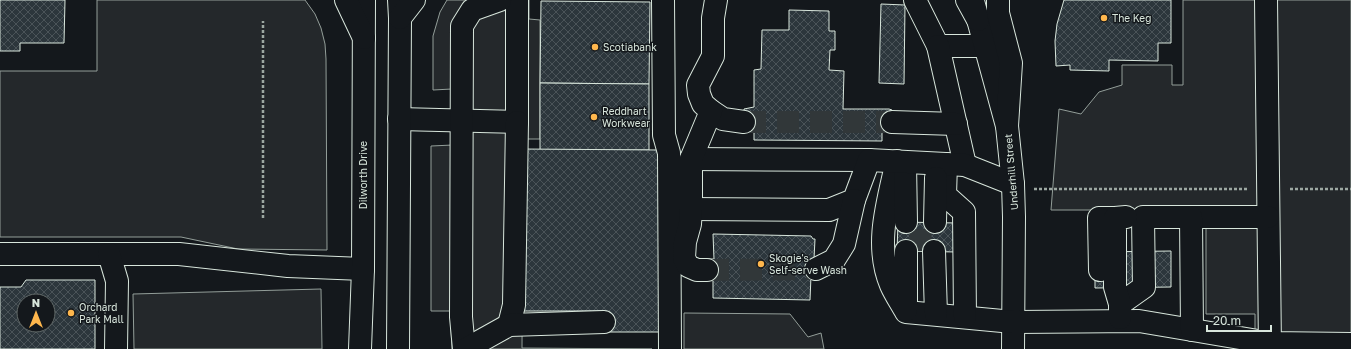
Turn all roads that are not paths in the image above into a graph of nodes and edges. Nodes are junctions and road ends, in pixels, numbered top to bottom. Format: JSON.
{"nodes":[{"id":1,"x":346,"y":0,"type":"edge"},
{"id":2,"x":364,"y":0,"type":"edge"},
{"id":3,"x":414,"y":0,"type":"edge"},
{"id":4,"x":500,"y":0,"type":"edge"},
{"id":5,"x":517,"y":0,"type":"edge"},
{"id":6,"x":664,"y":0,"type":"edge"},
{"id":7,"x":716,"y":0,"type":"edge"},
{"id":8,"x":915,"y":0,"type":"edge"},
{"id":9,"x":967,"y":0,"type":"edge"},
{"id":10,"x":998,"y":0,"type":"edge"},
{"id":11,"x":1266,"y":0,"type":"edge"},
{"id":12,"x":400,"y":9,"type":"edge"},
{"id":13,"x":976,"y":10,"type":"edge"},
{"id":14,"x":364,"y":38,"type":"junction"},
{"id":15,"x":938,"y":46,"type":"junction"},
{"id":16,"x":985,"y":46,"type":"junction"},
{"id":17,"x":711,"y":111,"type":"junction"},
{"id":18,"x":399,"y":119,"type":"junction"},
{"id":19,"x":462,"y":121,"type":"junction"},
{"id":20,"x":517,"y":122,"type":"junction"},
{"id":21,"x":744,"y":122,"type":"tunnel mouth"},
{"id":22,"x":892,"y":122,"type":"tunnel mouth"},
{"id":23,"x":956,"y":124,"type":"junction"},
{"id":24,"x":1007,"y":126,"type":"junction"},
{"id":25,"x":691,"y":158,"type":"junction"},
{"id":26,"x":869,"y":160,"type":"junction"},
{"id":27,"x":928,"y":163,"type":"junction"},
{"id":28,"x":1014,"y":187,"type":"junction"},
{"id":29,"x":854,"y":200,"type":"junction"},
{"id":30,"x":691,"y":208,"type":"junction"},
{"id":31,"x":1191,"y":217,"type":"junction"},
{"id":32,"x":1128,"y":218,"type":"junction"},
{"id":33,"x":1268,"y":218,"type":"junction"},
{"id":34,"x":0,"y":254,"type":"edge"},
{"id":35,"x":109,"y":254,"type":"junction"},
{"id":36,"x":363,"y":269,"type":"junction"},
{"id":37,"x":816,"y":269,"type":"tunnel mouth"},
{"id":38,"x":707,"y":270,"type":"tunnel mouth"},
{"id":39,"x":1120,"y":312,"type":"junction"},
{"id":40,"x":921,"y":313,"type":"junction"},
{"id":41,"x":964,"y":317,"type":"junction"},
{"id":42,"x":604,"y":322,"type":"dead end"},
{"id":43,"x":1013,"y":322,"type":"junction"},
{"id":44,"x":509,"y":325,"type":"junction"},
{"id":45,"x":1192,"y":330,"type":"junction"},
{"id":46,"x":1351,"y":344,"type":"edge"},
{"id":47,"x":1270,"y":346,"type":"edge"},
{"id":48,"x":116,"y":349,"type":"edge"},
{"id":49,"x":360,"y":349,"type":"edge"},
{"id":50,"x":398,"y":349,"type":"edge"},
{"id":51,"x":465,"y":349,"type":"edge"},
{"id":52,"x":670,"y":349,"type":"edge"},
{"id":53,"x":1013,"y":349,"type":"edge"}],
"edges":[{"from":1,"to":14,"type":"main road"},
{"from":2,"to":14,"type":"main road","name":"Dilworth Drive"},
{"from":3,"to":12,"type":"main road"},
{"from":4,"to":19,"type":"main road"},
{"from":5,"to":20,"type":"main road"},
{"from":6,"to":52,"type":"main road"},
{"from":7,"to":17,"type":"main road"},
{"from":8,"to":15,"type":"main road"},
{"from":9,"to":13,"type":"main road","name":"Underhill Street"},
{"from":10,"to":24,"type":"main road"},
{"from":11,"to":33,"type":"main road"},
{"from":12,"to":18,"type":"main road"},
{"from":13,"to":16,"type":"main road","name":"Underhill Street"},
{"from":14,"to":36,"type":"main road","name":"Dilworth Drive"},
{"from":15,"to":16,"type":"main road"},
{"from":15,"to":23,"type":"main road"},
{"from":16,"to":24,"type":"main road","name":"Underhill Street"},
{"from":17,"to":21,"type":"main road"},
{"from":17,"to":25,"type":"main road"},
{"from":18,"to":19,"type":"main road"},
{"from":18,"to":50,"type":"main road"},
{"from":19,"to":20,"type":"main road"},
{"from":19,"to":51,"type":"main road"},
{"from":20,"to":44,"type":"main road"},
{"from":22,"to":23,"type":"main road"},
{"from":23,"to":27,"type":"main road"},
{"from":24,"to":28,"type":"main road","name":"Underhill Street"},
{"from":25,"to":26,"type":"main road"},
{"from":25,"to":30,"type":"main road"},
{"from":26,"to":27,"type":"main road"},
{"from":26,"to":29,"type":"main road"},
{"from":27,"to":27,"type":"main road"},
{"from":27,"to":28,"type":"main road"},
{"from":27,"to":40,"type":"main road"},
{"from":27,"to":41,"type":"main road"},
{"from":28,"to":43,"type":"main road","name":"Underhill Street"},
{"from":29,"to":30,"type":"main road"},
{"from":29,"to":37,"type":"main road"},
{"from":30,"to":38,"type":"main road"},
{"from":31,"to":32,"type":"main road"},
{"from":31,"to":33,"type":"main road"},
{"from":31,"to":45,"type":"main road"},
{"from":32,"to":39,"type":"main road"},
{"from":32,"to":39,"type":"main road"},
{"from":33,"to":47,"type":"main road"},
{"from":34,"to":35,"type":"main road"},
{"from":35,"to":36,"type":"main road"},
{"from":35,"to":48,"type":"main road"},
{"from":36,"to":49,"type":"main road","name":"Dilworth Drive"},
{"from":39,"to":43,"type":"main road"},
{"from":39,"to":45,"type":"main road"},
{"from":40,"to":40,"type":"main road"},
{"from":40,"to":41,"type":"main road"},
{"from":41,"to":43,"type":"main road"},
{"from":42,"to":44,"type":"main road"},
{"from":43,"to":53,"type":"main road","name":"Underhill Street"},
{"from":44,"to":51,"type":"main road"},
{"from":45,"to":47,"type":"main road"},
{"from":46,"to":47,"type":"main road"}]}
